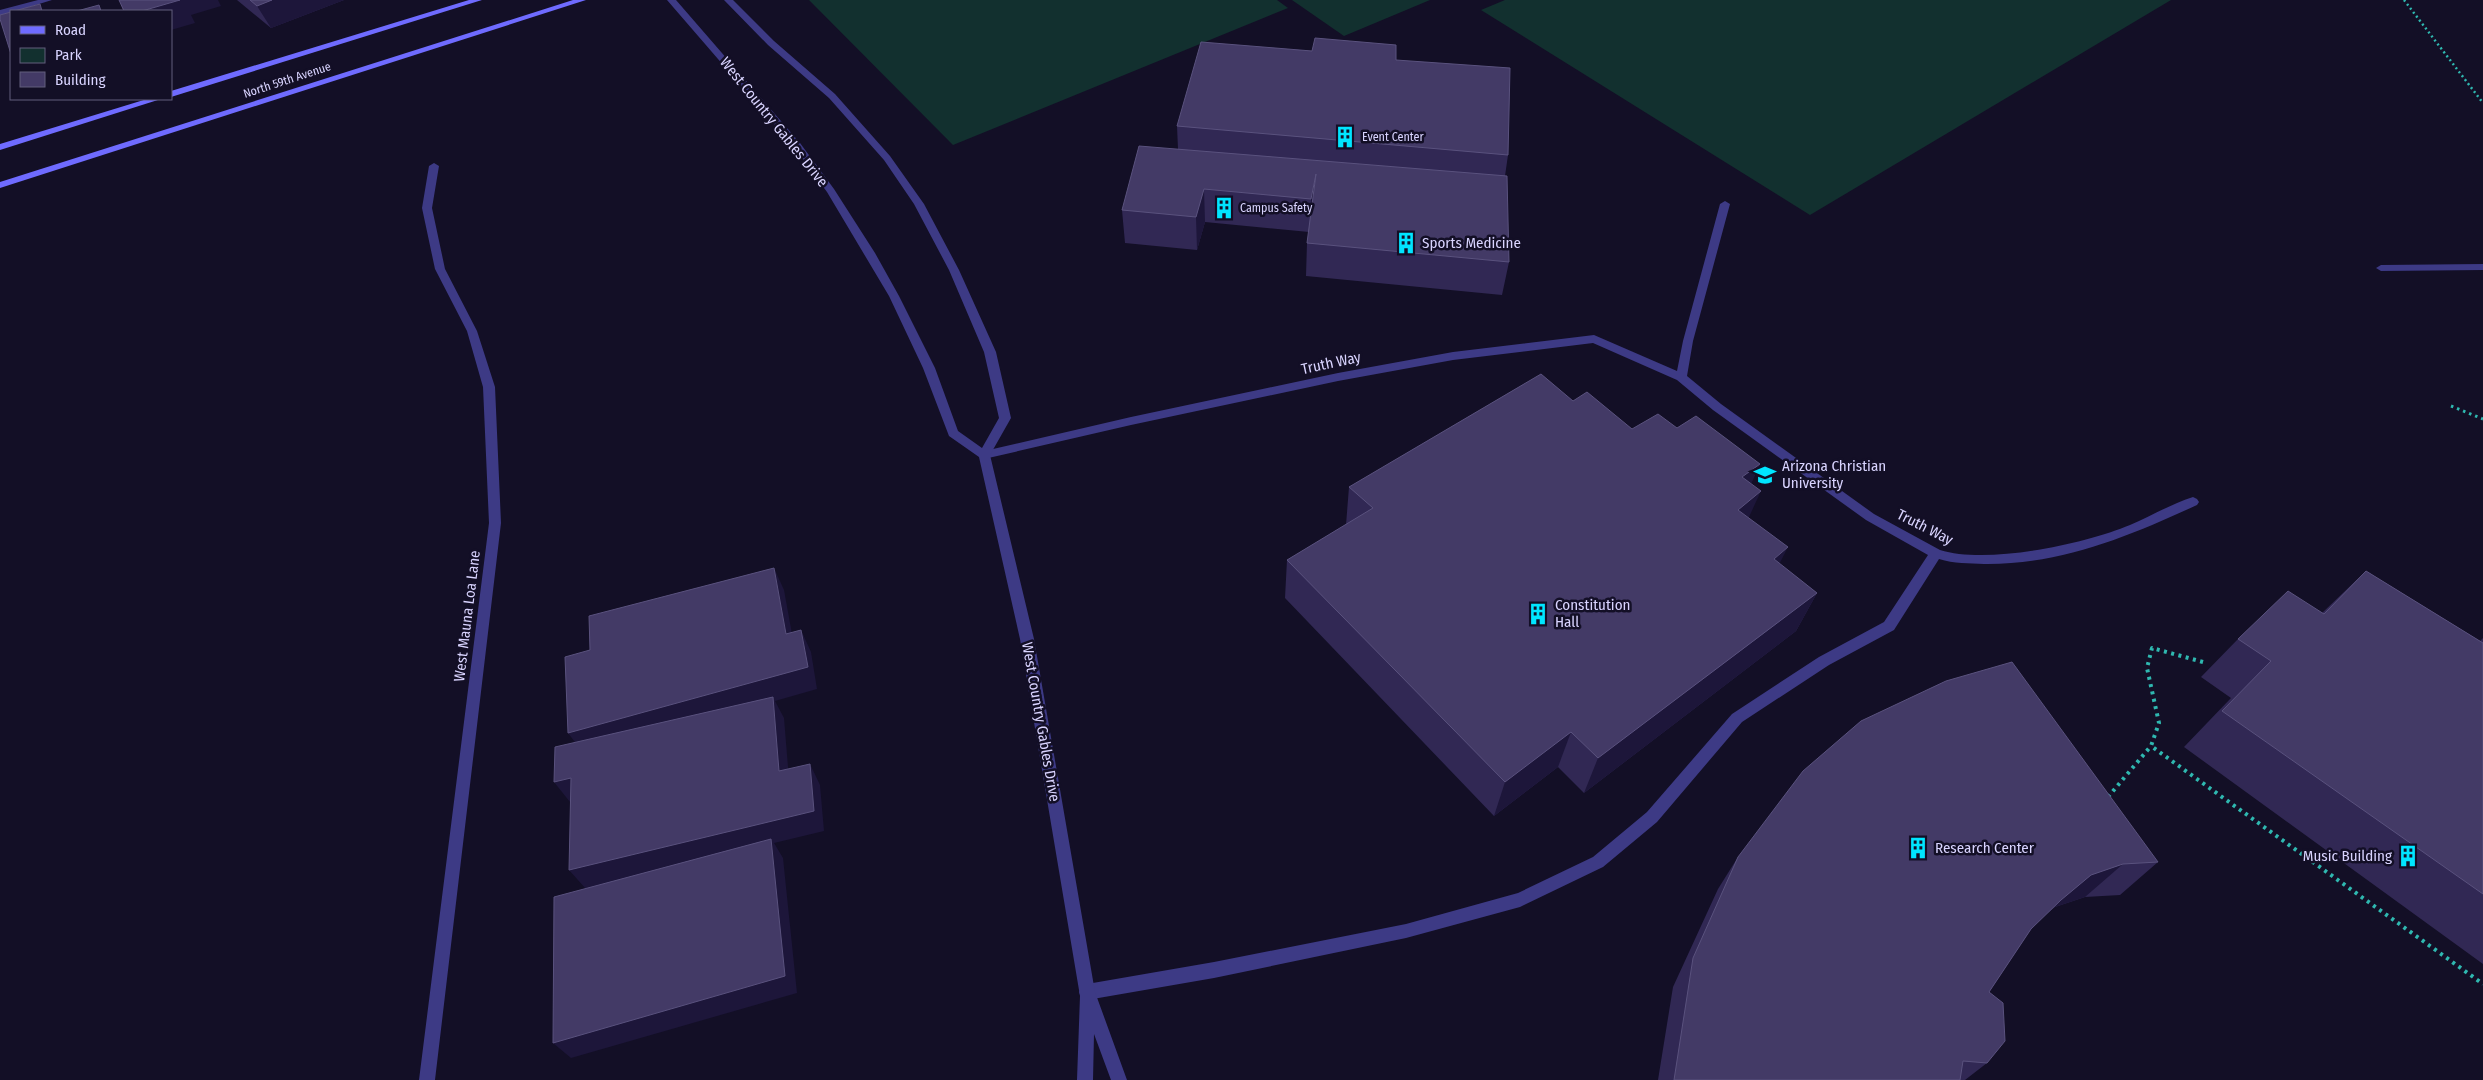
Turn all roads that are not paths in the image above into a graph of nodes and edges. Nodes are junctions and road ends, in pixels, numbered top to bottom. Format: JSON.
{"nodes":[{"id":1,"x":48,"y":0,"type":"edge"},
{"id":2,"x":478,"y":0,"type":"edge"},
{"id":3,"x":582,"y":0,"type":"edge"},
{"id":4,"x":671,"y":0,"type":"edge"},
{"id":5,"x":728,"y":0,"type":"edge"},
{"id":6,"x":11,"y":10,"type":"edge"},
{"id":7,"x":172,"y":94,"type":"edge"},
{"id":8,"x":153,"y":100,"type":"edge"},
{"id":9,"x":0,"y":147,"type":"edge"},
{"id":10,"x":434,"y":166,"type":"dead end"},
{"id":11,"x":0,"y":185,"type":"edge"},
{"id":12,"x":1725,"y":204,"type":"dead end"},
{"id":13,"x":2483,"y":267,"type":"edge"},
{"id":14,"x":2381,"y":268,"type":"dead end"},
{"id":15,"x":1681,"y":377,"type":"junction"},
{"id":16,"x":984,"y":455,"type":"junction"},
{"id":17,"x":2193,"y":502,"type":"dead end"},
{"id":18,"x":1936,"y":553,"type":"junction"},
{"id":19,"x":1087,"y":992,"type":"junction"},
{"id":20,"x":427,"y":1080,"type":"edge"},
{"id":21,"x":1085,"y":1080,"type":"edge"},
{"id":22,"x":1119,"y":1080,"type":"edge"}],
"edges":[{"from":1,"to":6,"type":"street"},
{"from":2,"to":7,"type":"main road","name":"North 59th Avenue"},
{"from":3,"to":11,"type":"main road","name":"North 59th Avenue"},
{"from":4,"to":16,"type":"street","name":"West Country Gables Drive"},
{"from":5,"to":16,"type":"street"},
{"from":8,"to":9,"type":"main road"},
{"from":10,"to":20,"type":"street","name":"West Mauna Loa Lane"},
{"from":12,"to":15,"type":"street"},
{"from":13,"to":14,"type":"street"},
{"from":15,"to":16,"type":"street","name":"Truth Way"},
{"from":15,"to":18,"type":"street","name":"Truth Way"},
{"from":16,"to":19,"type":"street","name":"West Country Gables Drive"},
{"from":17,"to":18,"type":"street","name":"Truth Way"},
{"from":18,"to":19,"type":"street"},
{"from":19,"to":21,"type":"street","name":"West Country Gables Drive"},
{"from":19,"to":22,"type":"street","name":"West Country Gables Drive"}]}
